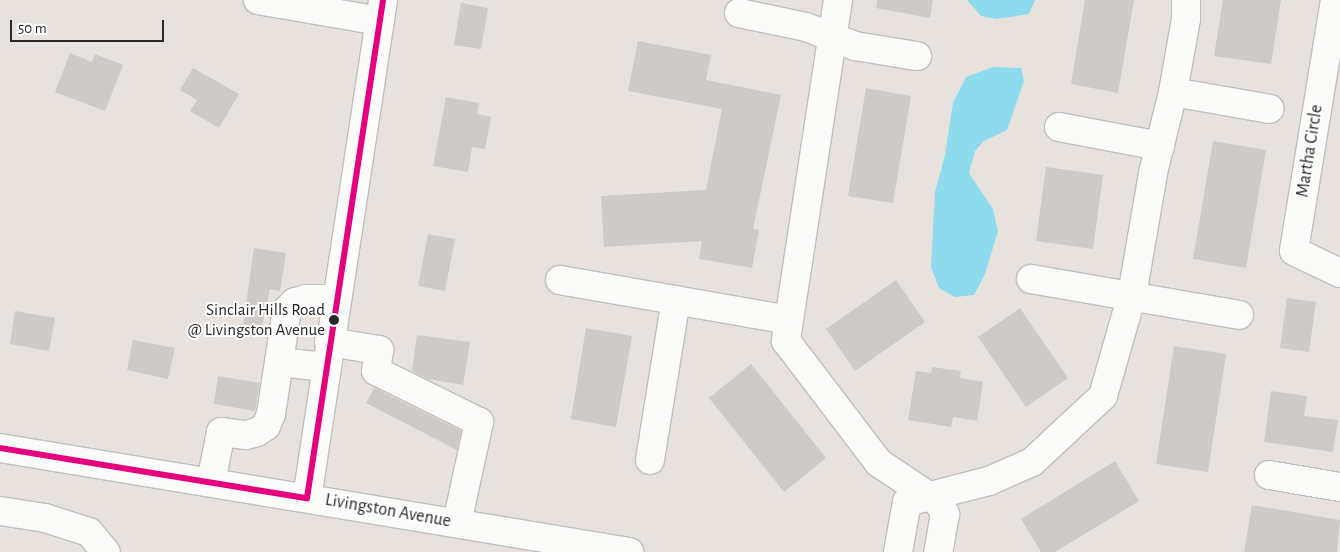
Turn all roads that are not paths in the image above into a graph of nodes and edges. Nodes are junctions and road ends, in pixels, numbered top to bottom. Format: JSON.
{"nodes":[{"id":1,"x":258,"y":0,"type":"edge"},
{"id":2,"x":838,"y":0,"type":"edge"},
{"id":3,"x":1186,"y":0,"type":"edge"},
{"id":4,"x":1335,"y":0,"type":"edge"},
{"id":5,"x":381,"y":10,"type":"edge"},
{"id":6,"x":739,"y":14,"type":"dead end"},
{"id":7,"x":832,"y":37,"type":"junction"},
{"id":8,"x":917,"y":56,"type":"dead end"},
{"id":9,"x":1173,"y":92,"type":"junction"},
{"id":10,"x":1270,"y":109,"type":"dead end"},
{"id":11,"x":1059,"y":127,"type":"dead end"},
{"id":12,"x":1160,"y":146,"type":"junction"},
{"id":13,"x":1340,"y":273,"type":"edge"},
{"id":14,"x":1031,"y":279,"type":"dead end"},
{"id":15,"x":560,"y":280,"type":"dead end"},
{"id":16,"x":1132,"y":295,"type":"junction"},
{"id":17,"x":336,"y":299,"type":"junction"},
{"id":18,"x":676,"y":300,"type":"junction"},
{"id":19,"x":1239,"y":315,"type":"dead end"},
{"id":20,"x":789,"y":320,"type":"junction"},
{"id":21,"x":328,"y":354,"type":"junction"},
{"id":22,"x":279,"y":362,"type":"junction"},
{"id":23,"x":0,"y":448,"type":"edge"},
{"id":24,"x":650,"y":460,"type":"dead end"},
{"id":25,"x":1269,"y":475,"type":"dead end"},
{"id":26,"x":211,"y":482,"type":"junction"},
{"id":27,"x":1340,"y":487,"type":"edge"},
{"id":28,"x":929,"y":495,"type":"junction"},
{"id":29,"x":308,"y":498,"type":"junction"},
{"id":30,"x":0,"y":511,"type":"edge"},
{"id":31,"x":457,"y":523,"type":"junction"},
{"id":32,"x":570,"y":548,"type":"edge"},
{"id":33,"x":106,"y":552,"type":"edge"},
{"id":34,"x":629,"y":552,"type":"edge"},
{"id":35,"x":898,"y":552,"type":"edge"},
{"id":36,"x":938,"y":552,"type":"edge"}],
"edges":[{"from":1,"to":5,"type":"street"},
{"from":2,"to":7,"type":"street"},
{"from":3,"to":9,"type":"street"},
{"from":4,"to":13,"type":"street","name":"Martha Circle"},
{"from":5,"to":17,"type":"street"},
{"from":6,"to":7,"type":"street"},
{"from":7,"to":8,"type":"street"},
{"from":7,"to":20,"type":"street"},
{"from":9,"to":10,"type":"street"},
{"from":9,"to":12,"type":"street"},
{"from":11,"to":12,"type":"street"},
{"from":12,"to":16,"type":"street"},
{"from":14,"to":16,"type":"street"},
{"from":15,"to":18,"type":"street"},
{"from":16,"to":19,"type":"street"},
{"from":16,"to":28,"type":"street"},
{"from":17,"to":21,"type":"street"},
{"from":17,"to":22,"type":"street"},
{"from":18,"to":20,"type":"street"},
{"from":18,"to":24,"type":"street"},
{"from":20,"to":28,"type":"street"},
{"from":21,"to":22,"type":"street"},
{"from":21,"to":29,"type":"street"},
{"from":21,"to":31,"type":"street"},
{"from":22,"to":26,"type":"street"},
{"from":23,"to":26,"type":"street","name":"Livingston Avenue"},
{"from":25,"to":27,"type":"street"},
{"from":26,"to":29,"type":"street","name":"Livingston Avenue"},
{"from":28,"to":35,"type":"street"},
{"from":28,"to":36,"type":"street"},
{"from":29,"to":31,"type":"street","name":"Livingston Avenue"},
{"from":30,"to":33,"type":"street"},
{"from":31,"to":32,"type":"street","name":"Livingston Avenue"},
{"from":32,"to":34,"type":"street","name":"Livingston Avenue"}]}
